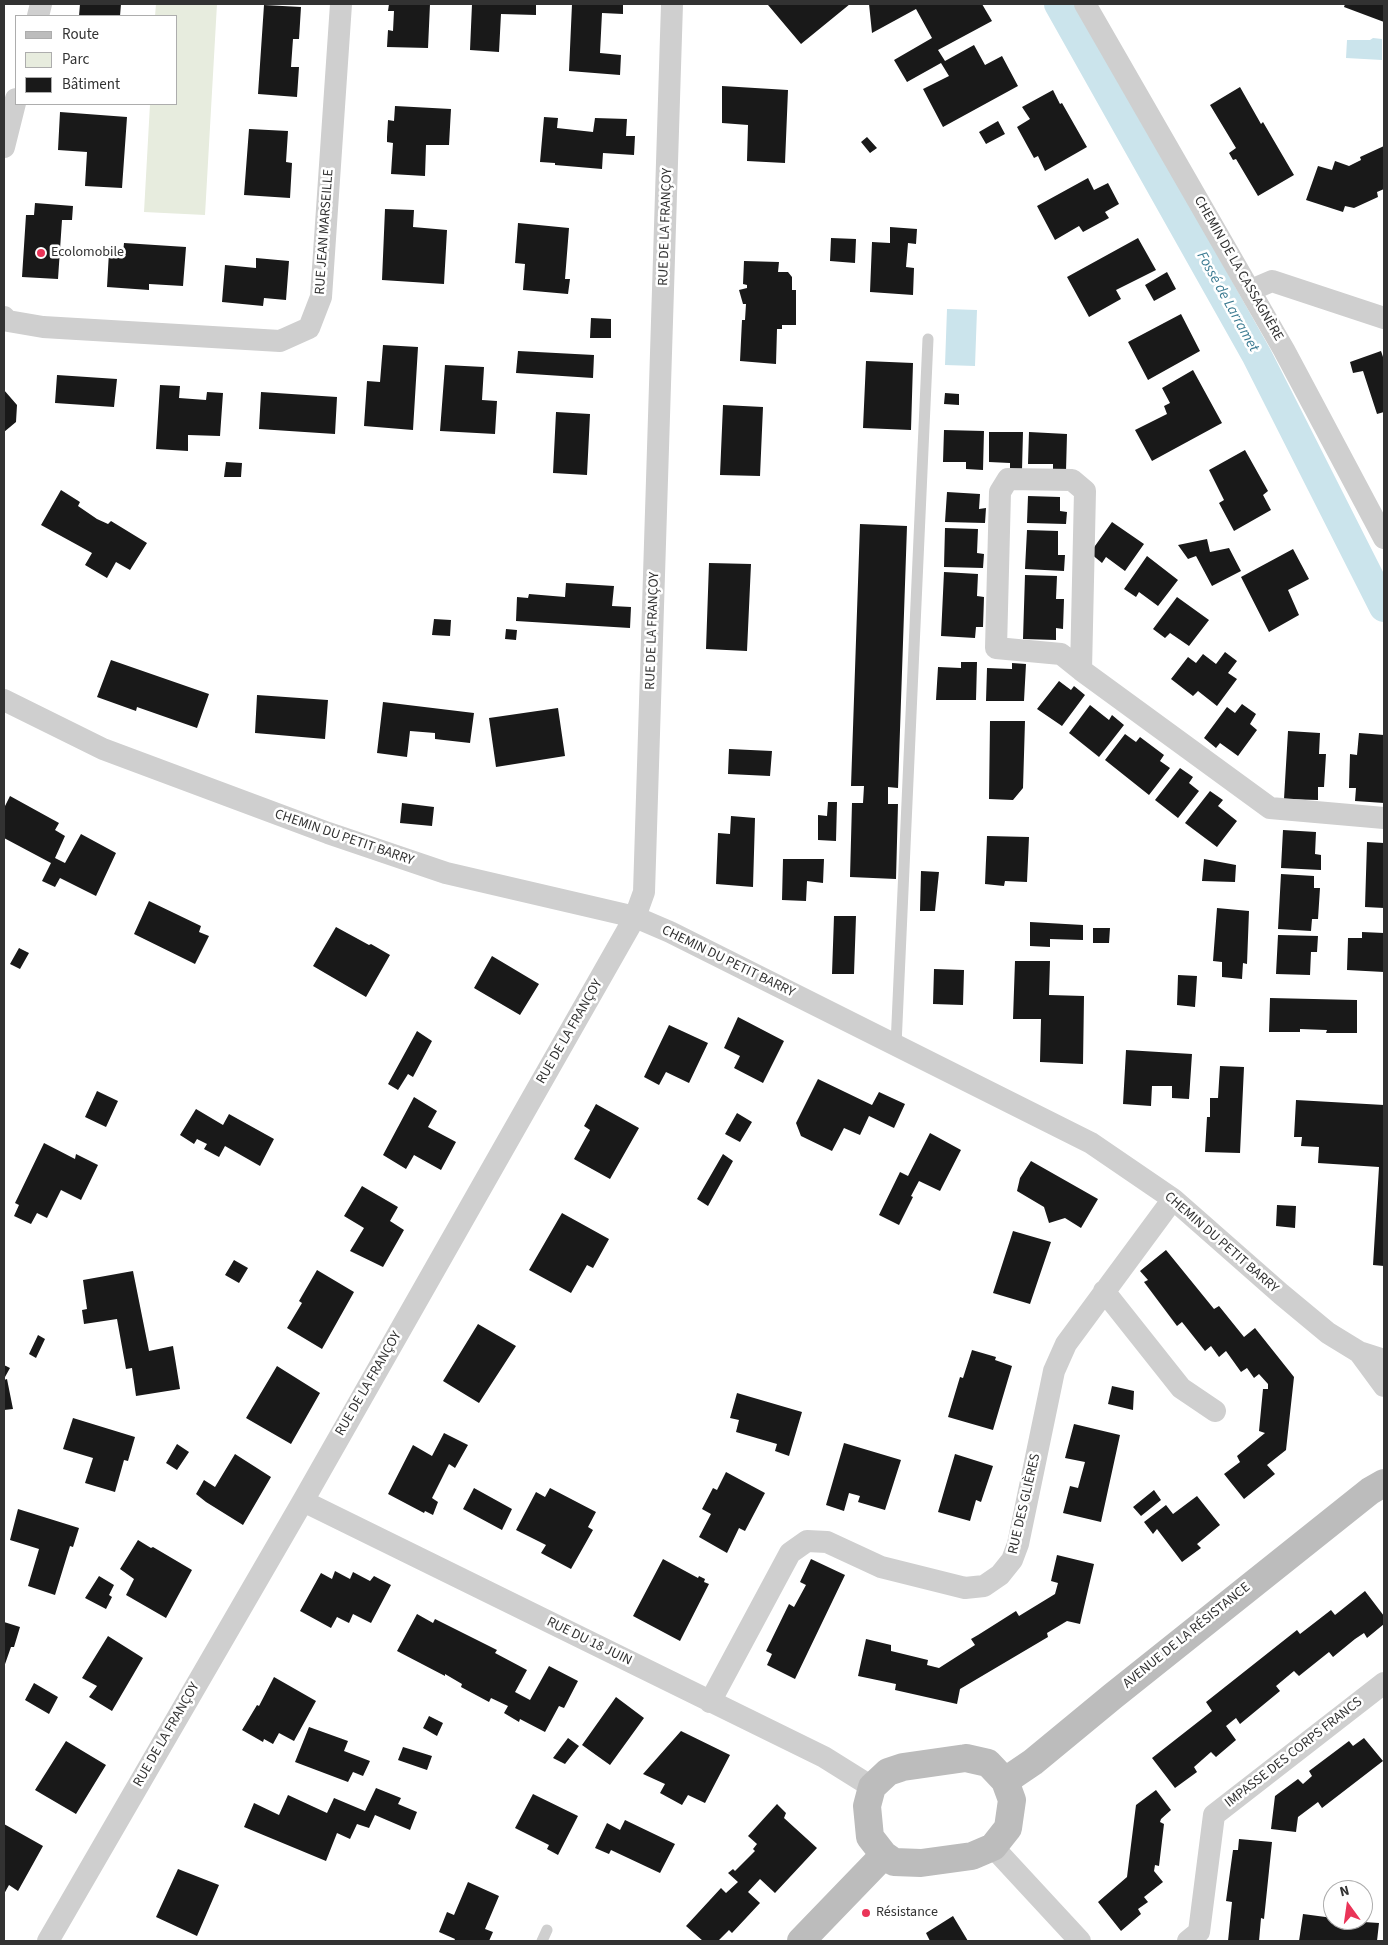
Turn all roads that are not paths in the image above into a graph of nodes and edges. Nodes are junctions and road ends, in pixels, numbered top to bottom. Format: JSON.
{"nodes":[{"id":1,"x":341,"y":4,"type":"edge"},
{"id":2,"x":672,"y":4,"type":"edge"},
{"id":3,"x":1085,"y":4,"type":"edge"},
{"id":4,"x":15,"y":103,"type":"edge"},
{"id":5,"x":4,"y":147,"type":"edge"},
{"id":6,"x":1251,"y":290,"type":"junction"},
{"id":7,"x":4,"y":317,"type":"edge"},
{"id":8,"x":1384,"y":318,"type":"edge"},
{"id":9,"x":928,"y":338,"type":"dead end"},
{"id":10,"x":1384,"y":538,"type":"edge"},
{"id":11,"x":1081,"y":670,"type":"junction"},
{"id":12,"x":4,"y":700,"type":"edge"},
{"id":13,"x":1384,"y":818,"type":"edge"},
{"id":14,"x":635,"y":917,"type":"junction"},
{"id":15,"x":896,"y":1045,"type":"junction"},
{"id":16,"x":1173,"y":1199,"type":"junction"},
{"id":17,"x":1104,"y":1291,"type":"junction"},
{"id":18,"x":1359,"y":1352,"type":"junction"},
{"id":19,"x":1384,"y":1360,"type":"edge"},
{"id":20,"x":1384,"y":1386,"type":"edge"},
{"id":21,"x":1215,"y":1412,"type":"dead end"},
{"id":22,"x":1379,"y":1482,"type":"edge"},
{"id":23,"x":303,"y":1501,"type":"junction"},
{"id":24,"x":1384,"y":1683,"type":"edge"},
{"id":25,"x":710,"y":1702,"type":"junction"},
{"id":26,"x":1005,"y":1781,"type":"junction"},
{"id":27,"x":872,"y":1787,"type":"junction"},
{"id":28,"x":993,"y":1847,"type":"junction"},
{"id":29,"x":884,"y":1855,"type":"junction"},
{"id":30,"x":48,"y":1941,"type":"edge"},
{"id":31,"x":801,"y":1941,"type":"edge"},
{"id":32,"x":1080,"y":1941,"type":"edge"},
{"id":33,"x":1188,"y":1941,"type":"edge"}],
"edges":[{"from":1,"to":7,"type":"street","name":"RUE JEAN MARSEILLE"},
{"from":2,"to":14,"type":"street","name":"RUE DE LA FRANÇOY"},
{"from":3,"to":6,"type":"street","name":"CHEMIN DE LA CASSAGNÈRE"},
{"from":4,"to":5,"type":"street"},
{"from":6,"to":8,"type":"street"},
{"from":6,"to":10,"type":"street","name":"CHEMIN DE LA CASSAGNÈRE"},
{"from":9,"to":15,"type":"lane"},
{"from":11,"to":11,"type":"street"},
{"from":11,"to":13,"type":"street"},
{"from":12,"to":14,"type":"street","name":"CHEMIN DU PETIT BARRY"},
{"from":14,"to":15,"type":"street","name":"CHEMIN DU PETIT BARRY"},
{"from":14,"to":23,"type":"street","name":"RUE DE LA FRANÇOY"},
{"from":15,"to":16,"type":"street","name":"CHEMIN DU PETIT BARRY"},
{"from":16,"to":17,"type":"street","name":"RUE DES GLIÈRES"},
{"from":16,"to":18,"type":"street","name":"CHEMIN DU PETIT BARRY"},
{"from":17,"to":21,"type":"street"},
{"from":17,"to":25,"type":"street","name":"RUE DES GLIÈRES"},
{"from":18,"to":19,"type":"street","name":"CHEMIN DU PETIT BARRY"},
{"from":18,"to":20,"type":"street"},
{"from":22,"to":26,"type":"street","name":"AVENUE DE LA RÉSISTANCE"},
{"from":23,"to":25,"type":"street","name":"RUE DU 18 JUIN"},
{"from":23,"to":30,"type":"street","name":"RUE DE LA FRANÇOY"},
{"from":24,"to":33,"type":"street","name":"IMPASSE DES CORPS FRANCS"},
{"from":25,"to":27,"type":"street","name":"RUE DU 18 JUIN"},
{"from":26,"to":27,"type":"street"},
{"from":26,"to":28,"type":"street"},
{"from":27,"to":29,"type":"street"},
{"from":28,"to":29,"type":"street"},
{"from":28,"to":32,"type":"street"},
{"from":29,"to":31,"type":"street"}]}
